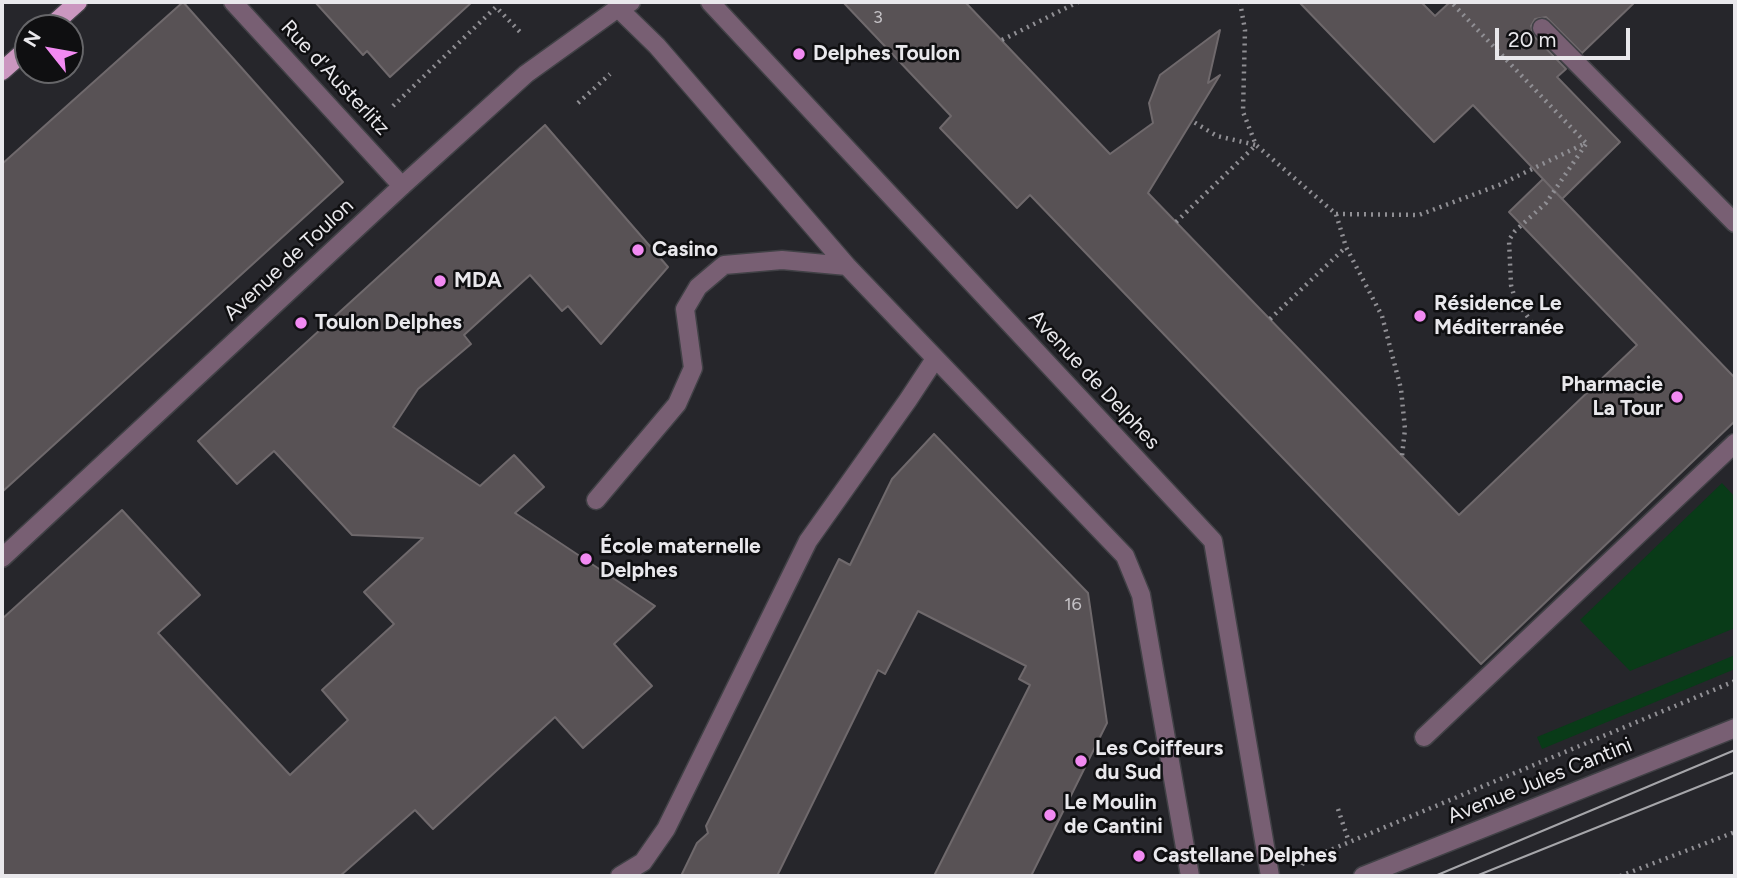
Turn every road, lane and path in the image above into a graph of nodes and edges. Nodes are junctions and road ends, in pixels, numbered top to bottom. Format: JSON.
{"nodes":[{"id":1,"x":78,"y":2,"type":"edge"},
{"id":2,"x":233,"y":2,"type":"edge"},
{"id":3,"x":710,"y":2,"type":"edge"},
{"id":4,"x":1078,"y":2,"type":"edge"},
{"id":5,"x":1240,"y":2,"type":"edge"},
{"id":6,"x":1451,"y":2,"type":"edge"},
{"id":7,"x":624,"y":4,"type":"edge"},
{"id":8,"x":65,"y":14,"type":"edge"},
{"id":9,"x":1542,"y":28,"type":"dead end"},
{"id":10,"x":521,"y":33,"type":"dead end"},
{"id":11,"x":1002,"y":40,"type":"dead end"},
{"id":12,"x":610,"y":74,"type":"dead end"},
{"id":13,"x":578,"y":103,"type":"dead end"},
{"id":14,"x":393,"y":106,"type":"dead end"},
{"id":15,"x":1192,"y":121,"type":"dead end"},
{"id":16,"x":1586,"y":144,"type":"junction"},
{"id":17,"x":1256,"y":145,"type":"junction"},
{"id":18,"x":402,"y":186,"type":"junction"},
{"id":19,"x":1336,"y":214,"type":"junction"},
{"id":20,"x":1176,"y":222,"type":"dead end"},
{"id":21,"x":1735,"y":223,"type":"edge"},
{"id":22,"x":1346,"y":247,"type":"junction"},
{"id":23,"x":847,"y":266,"type":"junction"},
{"id":24,"x":1270,"y":319,"type":"dead end"},
{"id":25,"x":1540,"y":334,"type":"dead end"},
{"id":26,"x":935,"y":359,"type":"junction"},
{"id":27,"x":1735,"y":443,"type":"edge"},
{"id":28,"x":1402,"y":456,"type":"dead end"},
{"id":29,"x":596,"y":500,"type":"dead end"},
{"id":30,"x":3,"y":554,"type":"edge"},
{"id":31,"x":1735,"y":681,"type":"edge"},
{"id":32,"x":1735,"y":728,"type":"edge"},
{"id":33,"x":1424,"y":737,"type":"dead end"},
{"id":34,"x":1338,"y":809,"type":"dead end"},
{"id":35,"x":1404,"y":820,"type":"dead end"},
{"id":36,"x":1735,"y":832,"type":"edge"},
{"id":37,"x":1353,"y":854,"type":"dead end"},
{"id":38,"x":620,"y":876,"type":"edge"},
{"id":39,"x":1189,"y":876,"type":"edge"},
{"id":40,"x":1270,"y":876,"type":"edge"},
{"id":41,"x":1363,"y":876,"type":"edge"},
{"id":42,"x":1620,"y":876,"type":"edge"}],
"edges":[{"from":1,"to":8,"type":"main road"},
{"from":2,"to":18,"type":"street","name":"Rue d'Austerlitz"},
{"from":3,"to":40,"type":"street","name":"Avenue de Delphes"},
{"from":4,"to":11,"type":"path"},
{"from":5,"to":17,"type":"path"},
{"from":6,"to":16,"type":"path"},
{"from":7,"to":18,"type":"street","name":"Avenue de Toulon"},
{"from":7,"to":23,"type":"street"},
{"from":9,"to":21,"type":"street"},
{"from":10,"to":14,"type":"path"},
{"from":12,"to":13,"type":"path"},
{"from":15,"to":17,"type":"path"},
{"from":16,"to":19,"type":"path"},
{"from":16,"to":25,"type":"path"},
{"from":17,"to":19,"type":"path"},
{"from":17,"to":20,"type":"path"},
{"from":18,"to":30,"type":"street","name":"Avenue de Toulon"},
{"from":19,"to":22,"type":"path"},
{"from":22,"to":24,"type":"path"},
{"from":22,"to":28,"type":"path"},
{"from":23,"to":26,"type":"street"},
{"from":23,"to":29,"type":"street"},
{"from":26,"to":38,"type":"street"},
{"from":26,"to":39,"type":"street"},
{"from":27,"to":33,"type":"street"},
{"from":31,"to":35,"type":"path"},
{"from":32,"to":41,"type":"street","name":"Avenue Jules Cantini"},
{"from":34,"to":37,"type":"path"},
{"from":36,"to":42,"type":"path"}]}
